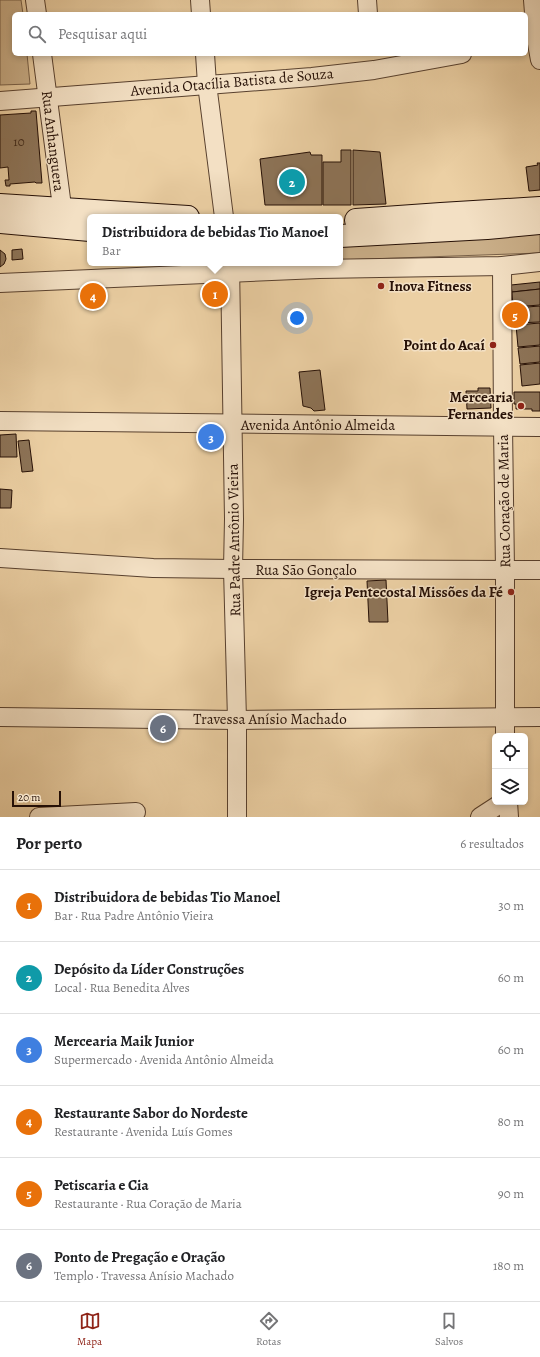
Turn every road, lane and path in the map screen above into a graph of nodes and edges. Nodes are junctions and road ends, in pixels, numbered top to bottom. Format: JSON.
{"nodes":[{"id":1,"x":36,"y":0,"type":"edge"},
{"id":2,"x":200,"y":0,"type":"edge"},
{"id":3,"x":367,"y":0,"type":"edge"},
{"id":4,"x":533,"y":0,"type":"edge"},
{"id":5,"x":37,"y":12,"type":"edge"},
{"id":6,"x":201,"y":12,"type":"edge"},
{"id":7,"x":368,"y":12,"type":"edge"},
{"id":8,"x":534,"y":39,"type":"edge"},
{"id":9,"x":42,"y":56,"type":"edge"},
{"id":10,"x":204,"y":56,"type":"edge"},
{"id":11,"x":440,"y":56,"type":"edge"},
{"id":12,"x":540,"y":60,"type":"edge"},
{"id":13,"x":373,"y":62,"type":"edge"},
{"id":14,"x":207,"y":84,"type":"junction"},
{"id":15,"x":48,"y":98,"type":"junction"},
{"id":16,"x":0,"y":101,"type":"edge"},
{"id":17,"x":0,"y":204,"type":"edge"},
{"id":18,"x":540,"y":208,"type":"edge"},
{"id":19,"x":224,"y":214,"type":"edge"},
{"id":20,"x":63,"y":219,"type":"junction"},
{"id":21,"x":87,"y":219,"type":"edge"},
{"id":22,"x":343,"y":221,"type":"edge"},
{"id":23,"x":0,"y":222,"type":"edge"},
{"id":24,"x":540,"y":223,"type":"edge"},
{"id":25,"x":87,"y":229,"type":"edge"},
{"id":26,"x":343,"y":236,"type":"edge"},
{"id":27,"x":540,"y":262,"type":"edge"},
{"id":28,"x":502,"y":266,"type":"junction"},
{"id":29,"x":294,"y":267,"type":"edge"},
{"id":30,"x":230,"y":268,"type":"edge"},
{"id":31,"x":0,"y":283,"type":"edge"},
{"id":32,"x":0,"y":421,"type":"edge"},
{"id":33,"x":233,"y":424,"type":"junction"},
{"id":34,"x":502,"y":426,"type":"junction"},
{"id":35,"x":540,"y":427,"type":"edge"},
{"id":36,"x":0,"y":558,"type":"edge"},
{"id":37,"x":233,"y":569,"type":"junction"},
{"id":38,"x":505,"y":570,"type":"junction"},
{"id":39,"x":540,"y":570,"type":"edge"},
{"id":40,"x":0,"y":717,"type":"edge"},
{"id":41,"x":540,"y":717,"type":"edge"},
{"id":42,"x":505,"y":718,"type":"junction"},
{"id":43,"x":237,"y":720,"type":"junction"},
{"id":44,"x":505,"y":733,"type":"edge"},
{"id":45,"x":498,"y":805,"type":"edge"},
{"id":46,"x":508,"y":805,"type":"edge"},
{"id":47,"x":136,"y":812,"type":"dead end"},
{"id":48,"x":39,"y":817,"type":"edge"},
{"id":49,"x":237,"y":817,"type":"edge"},
{"id":50,"x":480,"y":817,"type":"edge"},
{"id":51,"x":509,"y":817,"type":"edge"}],
"edges":[{"from":1,"to":5,"type":"street"},
{"from":2,"to":6,"type":"street"},
{"from":3,"to":7,"type":"street"},
{"from":4,"to":8,"type":"street"},
{"from":8,"to":12,"type":"street"},
{"from":9,"to":15,"type":"street","name":"Rua Anhanguera"},
{"from":10,"to":14,"type":"street"},
{"from":11,"to":13,"type":"street","name":"Avenida Otacília Batista de Souza"},
{"from":13,"to":14,"type":"street","name":"Avenida Otacília Batista de Souza"},
{"from":14,"to":15,"type":"street","name":"Avenida Otacília Batista de Souza"},
{"from":14,"to":19,"type":"street"},
{"from":15,"to":16,"type":"street","name":"Avenida Otacília Batista de Souza"},
{"from":15,"to":20,"type":"street","name":"Rua Anhanguera"},
{"from":17,"to":20,"type":"main road"},
{"from":18,"to":22,"type":"main road"},
{"from":20,"to":21,"type":"main road"},
{"from":20,"to":23,"type":"main road"},
{"from":20,"to":25,"type":"main road"},
{"from":24,"to":26,"type":"main road"},
{"from":27,"to":28,"type":"street"},
{"from":28,"to":29,"type":"street"},
{"from":28,"to":34,"type":"street","name":"Rua Coração de Maria"},
{"from":29,"to":30,"type":"street"},
{"from":30,"to":31,"type":"street"},
{"from":30,"to":33,"type":"street","name":"Rua Padre Antônio Vieira"},
{"from":32,"to":33,"type":"street","name":"Avenida Antônio Almeida"},
{"from":33,"to":34,"type":"street","name":"Avenida Antônio Almeida"},
{"from":33,"to":37,"type":"street","name":"Rua Padre Antônio Vieira"},
{"from":34,"to":35,"type":"street","name":"Avenida Antônio Almeida"},
{"from":34,"to":38,"type":"street","name":"Rua Coração de Maria"},
{"from":36,"to":37,"type":"street","name":"Rua São Gonçalo"},
{"from":37,"to":38,"type":"street","name":"Rua São Gonçalo"},
{"from":37,"to":43,"type":"street","name":"Rua Padre Antônio Vieira"},
{"from":38,"to":39,"type":"street","name":"Rua São Gonçalo"},
{"from":38,"to":42,"type":"street","name":"Rua Coração de Maria"},
{"from":40,"to":43,"type":"street","name":"Travessa Anísio Machado"},
{"from":41,"to":42,"type":"street","name":"Travessa Anísio Machado"},
{"from":42,"to":43,"type":"street","name":"Travessa Anísio Machado"},
{"from":42,"to":44,"type":"street","name":"Rua Coração de Maria"},
{"from":43,"to":49,"type":"street","name":"Rua Padre Antônio Vieira"},
{"from":45,"to":50,"type":"street"},
{"from":46,"to":51,"type":"street"},
{"from":47,"to":48,"type":"street"}]}
